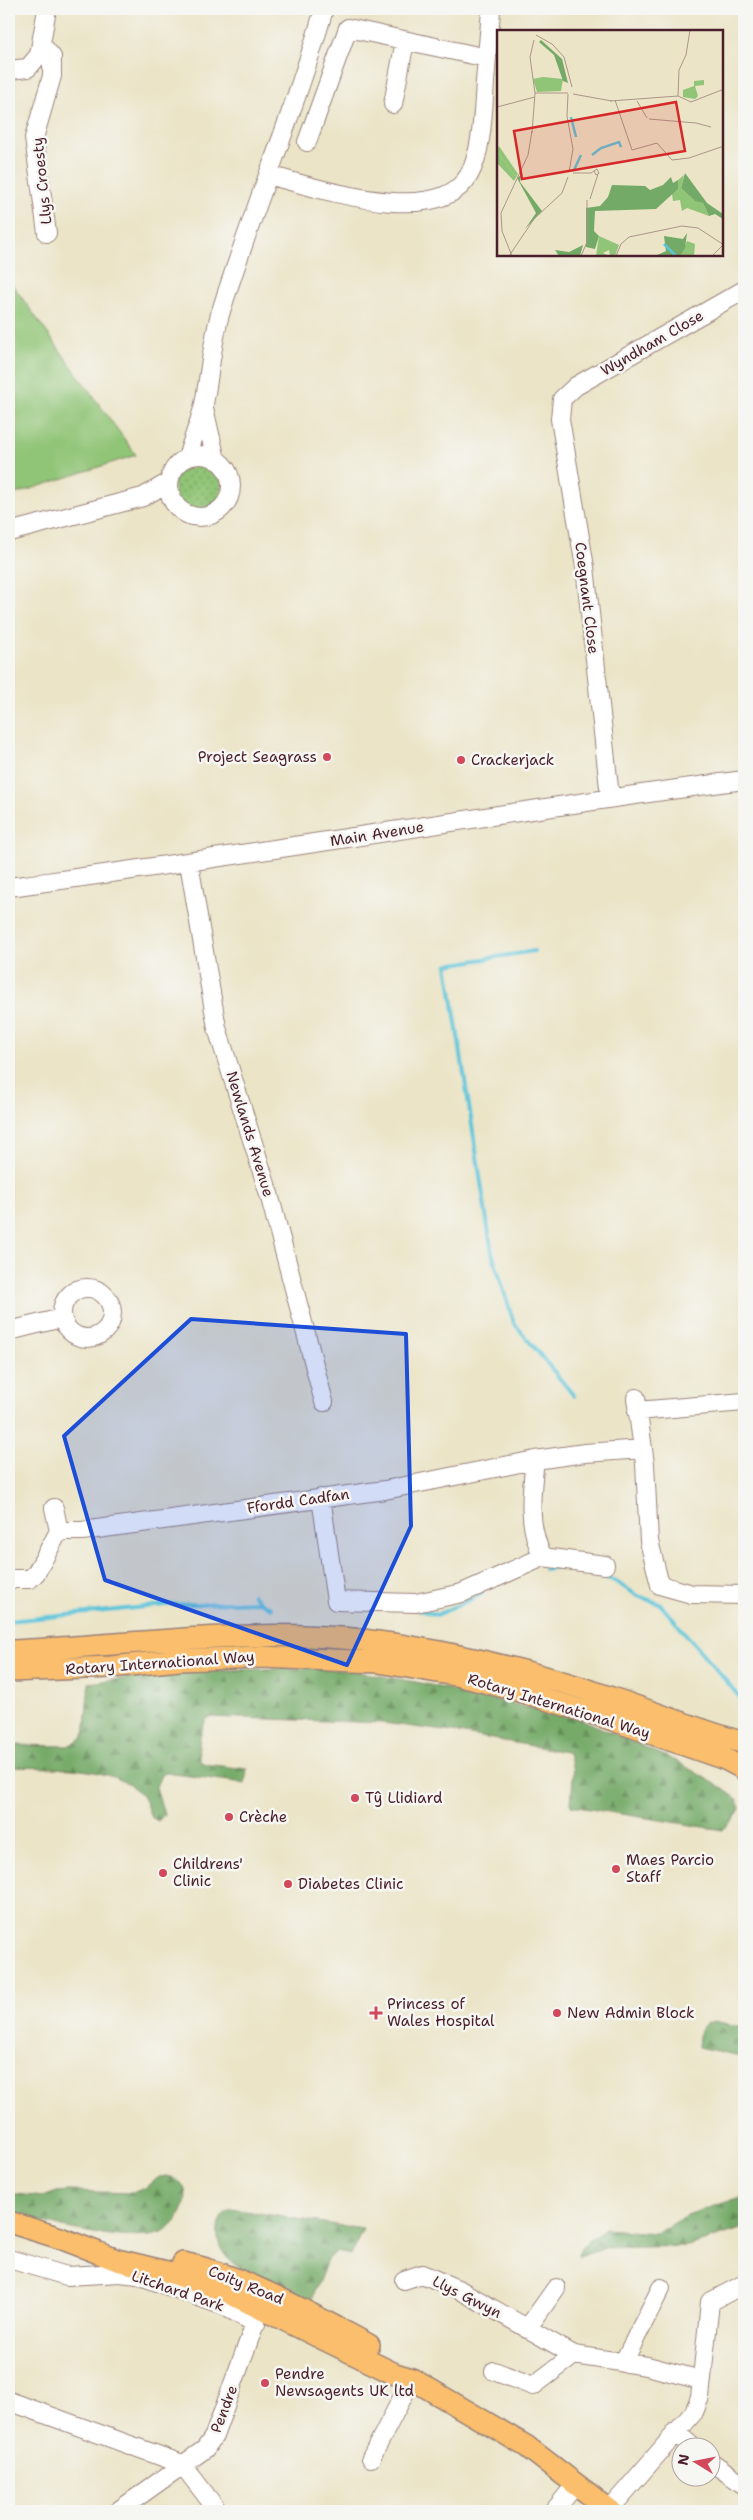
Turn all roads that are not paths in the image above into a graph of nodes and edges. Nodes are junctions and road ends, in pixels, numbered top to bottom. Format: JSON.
{"nodes":[{"id":1,"x":47,"y":9,"type":"edge"},
{"id":2,"x":324,"y":9,"type":"edge"},
{"id":3,"x":491,"y":9,"type":"edge"},
{"id":4,"x":405,"y":41,"type":"junction"},
{"id":5,"x":41,"y":44,"type":"junction"},
{"id":6,"x":487,"y":58,"type":"junction"},
{"id":7,"x":9,"y":70,"type":"edge"},
{"id":8,"x":393,"y":104,"type":"dead end"},
{"id":9,"x":307,"y":142,"type":"dead end"},
{"id":10,"x":268,"y":175,"type":"junction"},
{"id":11,"x":47,"y":233,"type":"dead end"},
{"id":12,"x":744,"y":290,"type":"edge"},
{"id":13,"x":562,"y":399,"type":"joint"},
{"id":14,"x":204,"y":405,"type":"junction"},
{"id":15,"x":187,"y":458,"type":"junction"},
{"id":16,"x":216,"y":460,"type":"junction"},
{"id":17,"x":170,"y":482,"type":"junction"},
{"id":18,"x":143,"y":497,"type":"junction"},
{"id":19,"x":176,"y":505,"type":"junction"},
{"id":20,"x":9,"y":532,"type":"edge"},
{"id":21,"x":744,"y":780,"type":"edge"},
{"id":22,"x":610,"y":797,"type":"junction"},
{"id":23,"x":190,"y":863,"type":"junction"},
{"id":24,"x":9,"y":887,"type":"edge"},
{"id":25,"x":62,"y":1318,"type":"dead end"},
{"id":26,"x":9,"y":1331,"type":"edge"},
{"id":27,"x":324,"y":1402,"type":"dead end"},
{"id":28,"x":744,"y":1402,"type":"edge"},
{"id":29,"x":643,"y":1449,"type":"junction"},
{"id":30,"x":535,"y":1460,"type":"junction"},
{"id":31,"x":321,"y":1498,"type":"junction"},
{"id":32,"x":54,"y":1508,"type":"dead end"},
{"id":33,"x":59,"y":1531,"type":"junction"},
{"id":34,"x":543,"y":1557,"type":"junction"},
{"id":35,"x":605,"y":1565,"type":"dead end"},
{"id":36,"x":9,"y":1580,"type":"edge"},
{"id":37,"x":744,"y":1595,"type":"edge"},
{"id":38,"x":9,"y":1651,"type":"edge"},
{"id":39,"x":9,"y":1671,"type":"edge"},
{"id":40,"x":744,"y":1743,"type":"edge"},
{"id":41,"x":744,"y":1769,"type":"edge"},
{"id":42,"x":9,"y":2222,"type":"edge"},
{"id":43,"x":9,"y":2258,"type":"edge"},
{"id":44,"x":404,"y":2280,"type":"dead end"},
{"id":45,"x":744,"y":2284,"type":"edge"},
{"id":46,"x":556,"y":2288,"type":"dead end"},
{"id":47,"x":661,"y":2288,"type":"dead end"},
{"id":48,"x":261,"y":2309,"type":"junction"},
{"id":49,"x":528,"y":2329,"type":"junction"},
{"id":50,"x":574,"y":2355,"type":"junction"},
{"id":51,"x":623,"y":2363,"type":"junction"},
{"id":52,"x":494,"y":2371,"type":"dead end"},
{"id":53,"x":412,"y":2379,"type":"junction"},
{"id":54,"x":701,"y":2380,"type":"junction"},
{"id":55,"x":9,"y":2401,"type":"edge"},
{"id":56,"x":675,"y":2432,"type":"junction"},
{"id":57,"x":682,"y":2438,"type":"edge"},
{"id":58,"x":371,"y":2458,"type":"dead end"},
{"id":59,"x":182,"y":2464,"type":"junction"},
{"id":60,"x":720,"y":2468,"type":"edge"},
{"id":61,"x":576,"y":2484,"type":"junction"},
{"id":62,"x":744,"y":2485,"type":"edge"},
{"id":63,"x":610,"y":2510,"type":"edge"},
{"id":64,"x":118,"y":2511,"type":"edge"},
{"id":65,"x":218,"y":2511,"type":"edge"},
{"id":66,"x":554,"y":2511,"type":"edge"}],
"edges":[{"from":1,"to":5,"type":"street"},
{"from":2,"to":10,"type":"street"},
{"from":3,"to":6,"type":"street"},
{"from":4,"to":6,"type":"street"},
{"from":4,"to":8,"type":"street"},
{"from":4,"to":9,"type":"street"},
{"from":5,"to":7,"type":"street"},
{"from":5,"to":11,"type":"street","name":"Llys Croesty"},
{"from":6,"to":10,"type":"street"},
{"from":10,"to":14,"type":"street"},
{"from":12,"to":13,"type":"street","name":"Wyndham Close"},
{"from":13,"to":22,"type":"street","name":"Coegnant Close"},
{"from":14,"to":15,"type":"street"},
{"from":14,"to":16,"type":"street"},
{"from":15,"to":16,"type":"street"},
{"from":15,"to":17,"type":"street"},
{"from":16,"to":19,"type":"street"},
{"from":17,"to":18,"type":"street"},
{"from":17,"to":19,"type":"street"},
{"from":18,"to":19,"type":"street"},
{"from":18,"to":20,"type":"street"},
{"from":21,"to":22,"type":"street","name":"Main Avenue"},
{"from":22,"to":23,"type":"street","name":"Main Avenue"},
{"from":23,"to":24,"type":"street","name":"Main Avenue"},
{"from":23,"to":27,"type":"street","name":"Newlands Avenue"},
{"from":25,"to":26,"type":"street"},
{"from":28,"to":29,"type":"street"},
{"from":29,"to":30,"type":"street","name":"Ffordd Cadfan"},
{"from":29,"to":37,"type":"street"},
{"from":30,"to":31,"type":"street","name":"Ffordd Cadfan"},
{"from":30,"to":34,"type":"street"},
{"from":31,"to":33,"type":"street","name":"Ffordd Cadfan"},
{"from":31,"to":34,"type":"street"},
{"from":32,"to":33,"type":"street"},
{"from":33,"to":36,"type":"street"},
{"from":34,"to":35,"type":"street"},
{"from":38,"to":40,"type":"main road","name":"Rotary International Way"},
{"from":39,"to":41,"type":"main road","name":"Rotary International Way"},
{"from":42,"to":48,"type":"main road","name":"Coity Road"},
{"from":43,"to":48,"type":"street","name":"Litchard Park"},
{"from":44,"to":49,"type":"street","name":"Llys Gwyn"},
{"from":45,"to":54,"type":"street"},
{"from":46,"to":49,"type":"street"},
{"from":47,"to":51,"type":"street"},
{"from":48,"to":53,"type":"main road","name":"Coity Road"},
{"from":48,"to":59,"type":"street","name":"Pendre"},
{"from":49,"to":50,"type":"street","name":"Llys Gwyn"},
{"from":50,"to":51,"type":"street","name":"Llys Gwyn"},
{"from":50,"to":52,"type":"street"},
{"from":51,"to":54,"type":"street","name":"Llys Gwyn"},
{"from":53,"to":58,"type":"street"},
{"from":53,"to":61,"type":"main road","name":"Coity Road"},
{"from":54,"to":56,"type":"street"},
{"from":55,"to":59,"type":"street"},
{"from":56,"to":57,"type":"street"},
{"from":56,"to":63,"type":"street"},
{"from":59,"to":64,"type":"street","name":"Pendre"},
{"from":59,"to":65,"type":"street"},
{"from":60,"to":62,"type":"street"},
{"from":61,"to":63,"type":"main road","name":"Coity Road"},
{"from":61,"to":66,"type":"street"}]}
